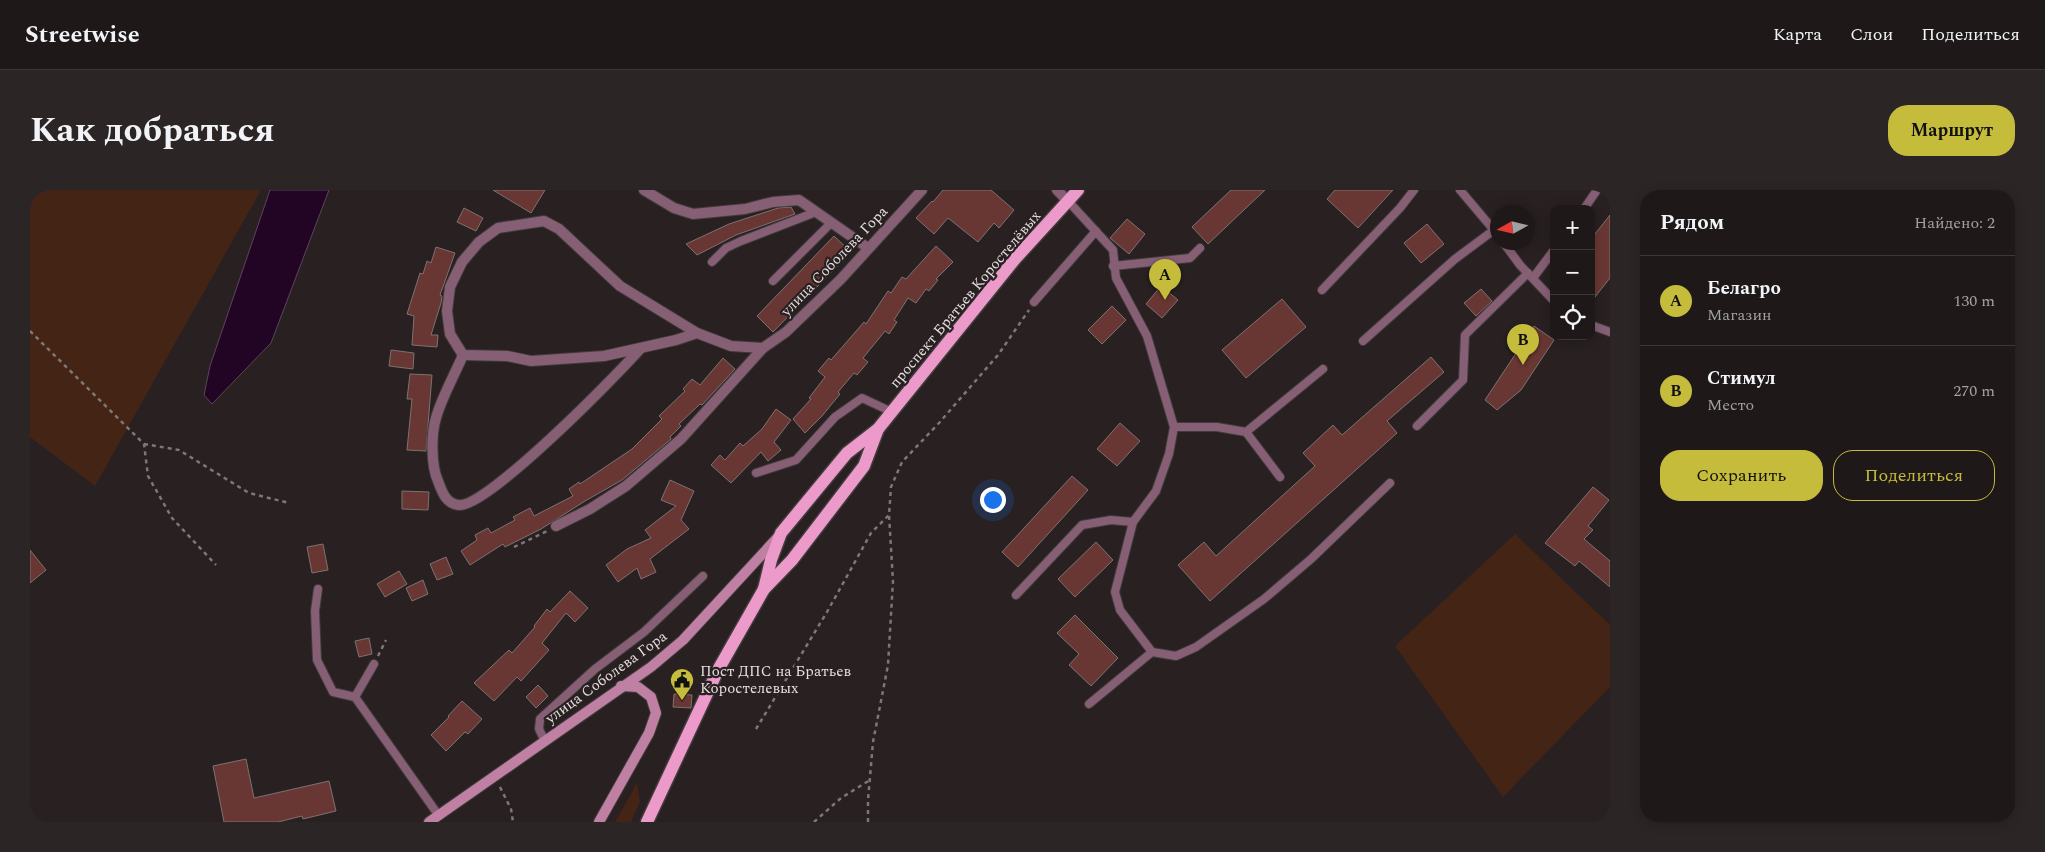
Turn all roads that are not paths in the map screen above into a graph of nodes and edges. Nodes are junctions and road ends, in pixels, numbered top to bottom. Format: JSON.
{"nodes":[{"id":1,"x":644,"y":190,"type":"edge"},
{"id":2,"x":922,"y":190,"type":"edge"},
{"id":3,"x":1057,"y":190,"type":"edge"},
{"id":4,"x":1078,"y":190,"type":"edge"},
{"id":5,"x":1414,"y":190,"type":"edge"},
{"id":6,"x":1460,"y":190,"type":"edge"},
{"id":7,"x":1597,"y":190,"type":"edge"},
{"id":8,"x":1068,"y":201,"type":"junction"},
{"id":9,"x":1587,"y":205,"type":"edge"},
{"id":10,"x":816,"y":212,"type":"junction"},
{"id":11,"x":831,"y":222,"type":"junction"},
{"id":12,"x":1490,"y":225,"type":"edge"},
{"id":13,"x":1096,"y":231,"type":"junction"},
{"id":14,"x":1490,"y":236,"type":"edge"},
{"id":15,"x":868,"y":248,"type":"junction"},
{"id":16,"x":1200,"y":248,"type":"dead end"},
{"id":17,"x":1509,"y":250,"type":"edge"},
{"id":18,"x":1550,"y":254,"type":"edge"},
{"id":19,"x":712,"y":262,"type":"dead end"},
{"id":20,"x":1113,"y":266,"type":"junction"},
{"id":21,"x":1531,"y":275,"type":"junction"},
{"id":22,"x":773,"y":282,"type":"dead end"},
{"id":23,"x":1322,"y":290,"type":"dead end"},
{"id":24,"x":1550,"y":296,"type":"edge"},
{"id":25,"x":1034,"y":302,"type":"road end"},
{"id":26,"x":1595,"y":326,"type":"edge"},
{"id":27,"x":1610,"y":332,"type":"edge"},
{"id":28,"x":697,"y":333,"type":"junction"},
{"id":29,"x":1363,"y":341,"type":"dead end"},
{"id":30,"x":642,"y":348,"type":"junction"},
{"id":31,"x":763,"y":348,"type":"junction"},
{"id":32,"x":463,"y":355,"type":"junction"},
{"id":33,"x":1323,"y":369,"type":"dead end"},
{"id":34,"x":892,"y":412,"type":"junction"},
{"id":35,"x":1417,"y":426,"type":"dead end"},
{"id":36,"x":1174,"y":428,"type":"junction"},
{"id":37,"x":878,"y":429,"type":"junction"},
{"id":38,"x":1246,"y":432,"type":"junction"},
{"id":39,"x":756,"y":473,"type":"dead end"},
{"id":40,"x":1280,"y":477,"type":"dead end"},
{"id":41,"x":1390,"y":483,"type":"dead end"},
{"id":42,"x":1133,"y":522,"type":"junction"},
{"id":43,"x":556,"y":526,"type":"road end"},
{"id":44,"x":781,"y":534,"type":"junction"},
{"id":45,"x":703,"y":576,"type":"dead end"},
{"id":46,"x":318,"y":589,"type":"dead end"},
{"id":47,"x":764,"y":589,"type":"junction"},
{"id":48,"x":1016,"y":595,"type":"dead end"},
{"id":49,"x":1152,"y":652,"type":"junction"},
{"id":50,"x":374,"y":664,"type":"road end"},
{"id":51,"x":621,"y":686,"type":"junction"},
{"id":52,"x":355,"y":697,"type":"junction"},
{"id":53,"x":1089,"y":704,"type":"dead end"},
{"id":54,"x":545,"y":740,"type":"junction"},
{"id":55,"x":439,"y":816,"type":"junction"},
{"id":56,"x":429,"y":822,"type":"edge"},
{"id":57,"x":599,"y":822,"type":"edge"},
{"id":58,"x":647,"y":822,"type":"edge"}],
"edges":[{"from":1,"to":10,"type":"street"},
{"from":2,"to":15,"type":"street","name":"улица Соболева Гора"},
{"from":3,"to":8,"type":"street"},
{"from":4,"to":8,"type":"main road","name":"проспект Братьев Коростелёвых"},
{"from":5,"to":23,"type":"lane"},
{"from":6,"to":12,"type":"lane"},
{"from":7,"to":9,"type":"lane"},
{"from":8,"to":13,"type":"lane"},
{"from":8,"to":34,"type":"main road","name":"проспект Братьев Коростелёвых"},
{"from":10,"to":11,"type":"street"},
{"from":10,"to":19,"type":"lane"},
{"from":11,"to":15,"type":"street"},
{"from":11,"to":22,"type":"lane"},
{"from":13,"to":20,"type":"lane"},
{"from":13,"to":25,"type":"lane"},
{"from":14,"to":29,"type":"lane"},
{"from":15,"to":31,"type":"street","name":"улица Соболева Гора"},
{"from":16,"to":20,"type":"lane"},
{"from":17,"to":21,"type":"lane"},
{"from":18,"to":21,"type":"lane"},
{"from":20,"to":36,"type":"lane"},
{"from":21,"to":24,"type":"lane"},
{"from":21,"to":35,"type":"lane"},
{"from":26,"to":27,"type":"lane"},
{"from":28,"to":30,"type":"street"},
{"from":28,"to":31,"type":"street"},
{"from":28,"to":32,"type":"street"},
{"from":30,"to":32,"type":"street"},
{"from":30,"to":32,"type":"street"},
{"from":31,"to":43,"type":"street","name":"улица Соболева Гора"},
{"from":33,"to":38,"type":"lane"},
{"from":34,"to":37,"type":"main road","name":"проспект Братьев Коростелёвых"},
{"from":34,"to":39,"type":"lane"},
{"from":36,"to":38,"type":"lane"},
{"from":36,"to":42,"type":"lane"},
{"from":37,"to":44,"type":"main road","name":"проспект Братьев Коростелёвых"},
{"from":37,"to":47,"type":"main road","name":"проспект Братьев Коростелёвых"},
{"from":38,"to":40,"type":"lane"},
{"from":41,"to":49,"type":"lane"},
{"from":42,"to":48,"type":"lane"},
{"from":42,"to":49,"type":"lane"},
{"from":44,"to":47,"type":"main road","name":"проспект Братьев Коростелёвых"},
{"from":44,"to":51,"type":"street","name":"улица Соболева Гора"},
{"from":45,"to":54,"type":"lane"},
{"from":46,"to":52,"type":"lane"},
{"from":47,"to":58,"type":"main road","name":"проспект Братьев Коростелёвых"},
{"from":49,"to":53,"type":"lane"},
{"from":50,"to":52,"type":"lane"},
{"from":51,"to":54,"type":"street","name":"улица Соболева Гора"},
{"from":51,"to":57,"type":"street"},
{"from":52,"to":55,"type":"lane"},
{"from":54,"to":55,"type":"street","name":"улица Соболева Гора"},
{"from":55,"to":56,"type":"street","name":"улица Соболева Гора"}]}
